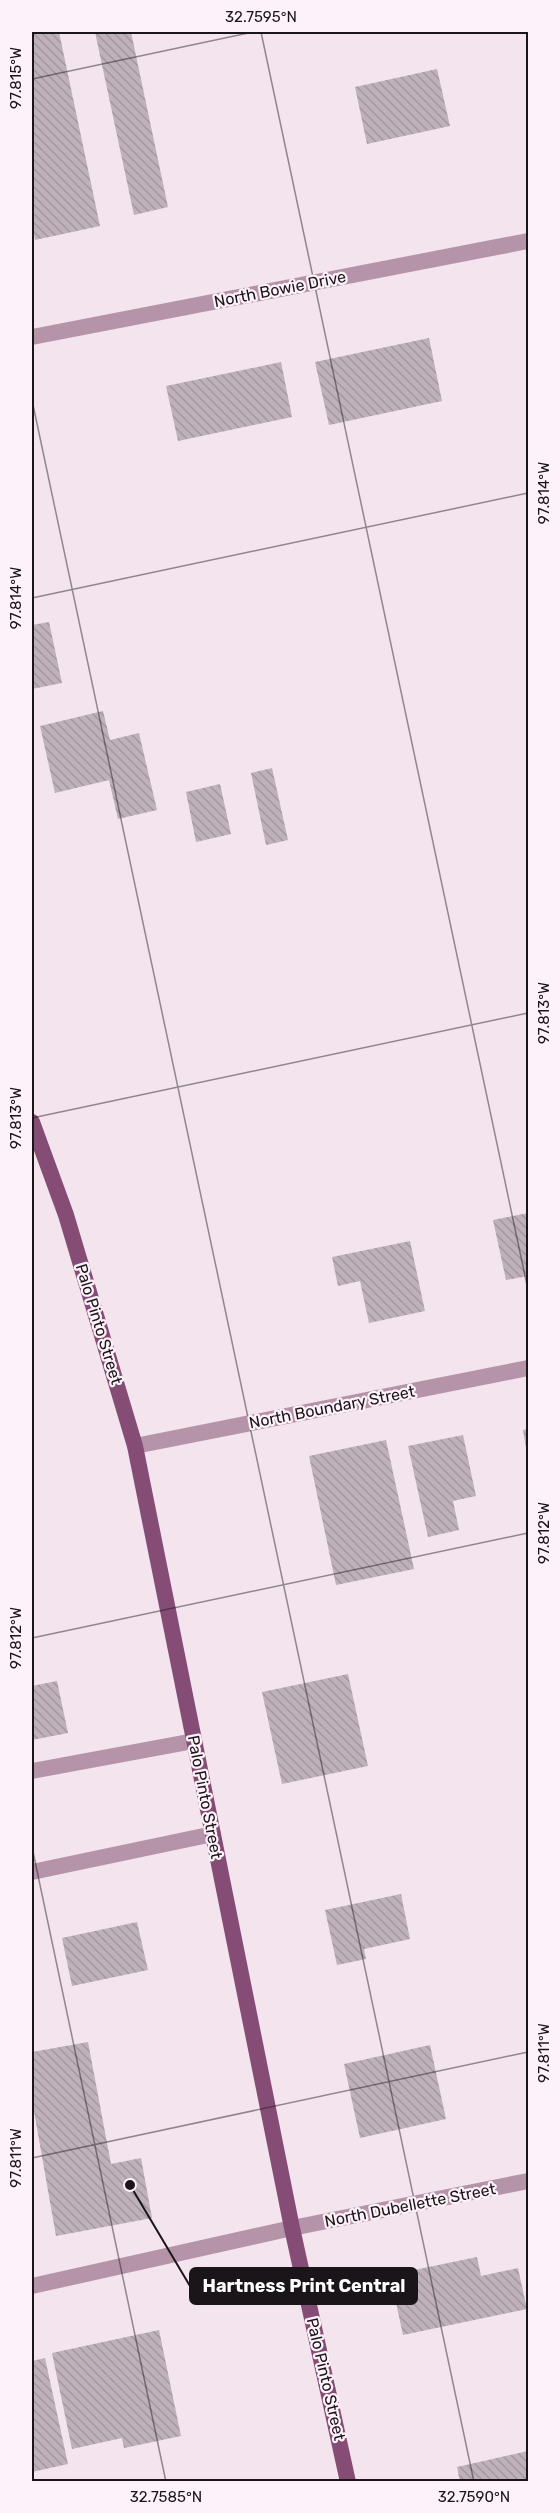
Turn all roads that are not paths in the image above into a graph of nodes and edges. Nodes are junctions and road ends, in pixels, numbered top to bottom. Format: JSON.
{"nodes":[{"id":1,"x":528,"y":241,"type":"edge"},
{"id":2,"x":32,"y":338,"type":"edge"},
{"id":3,"x":32,"y":1122,"type":"edge"},
{"id":4,"x":528,"y":1368,"type":"edge"},
{"id":5,"x":135,"y":1446,"type":"junction"},
{"id":6,"x":194,"y":1741,"type":"junction"},
{"id":7,"x":32,"y":1772,"type":"edge"},
{"id":8,"x":213,"y":1834,"type":"junction"},
{"id":9,"x":32,"y":1872,"type":"edge"},
{"id":10,"x":528,"y":2181,"type":"edge"},
{"id":11,"x":292,"y":2228,"type":"junction"},
{"id":12,"x":32,"y":2286,"type":"edge"},
{"id":13,"x":348,"y":2481,"type":"edge"}],
"edges":[{"from":1,"to":2,"type":"street","name":"North Bowie Drive"},
{"from":3,"to":5,"type":"main road","name":"Palo Pinto Street"},
{"from":4,"to":5,"type":"street","name":"North Boundary Street"},
{"from":5,"to":6,"type":"main road","name":"Palo Pinto Street"},
{"from":6,"to":7,"type":"street"},
{"from":6,"to":8,"type":"main road","name":"Palo Pinto Street"},
{"from":8,"to":9,"type":"street"},
{"from":8,"to":11,"type":"main road","name":"Palo Pinto Street"},
{"from":10,"to":11,"type":"street","name":"North Dubellette Street"},
{"from":11,"to":12,"type":"street","name":"North Dubellette Street"},
{"from":11,"to":13,"type":"main road","name":"Palo Pinto Street"}]}
